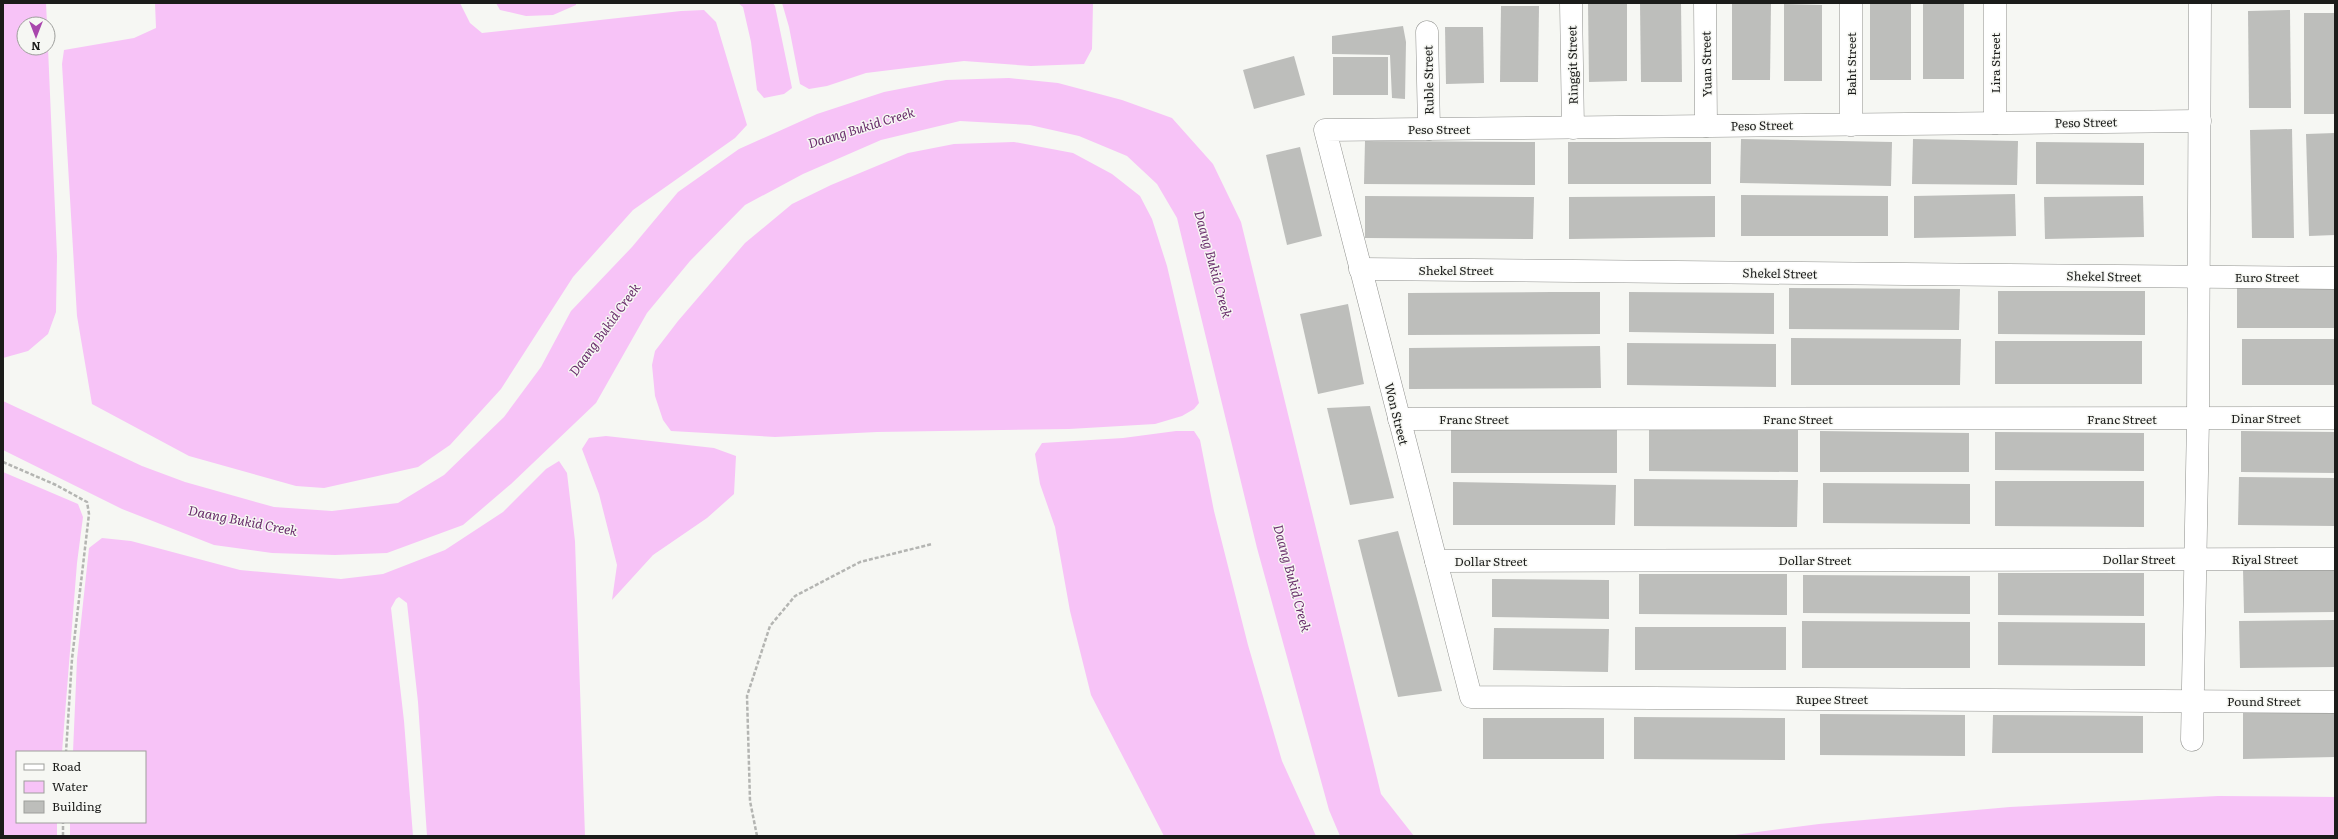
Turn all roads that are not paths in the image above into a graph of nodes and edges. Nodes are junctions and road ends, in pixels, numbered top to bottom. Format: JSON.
{"nodes":[{"id":1,"x":1571,"y":3,"type":"edge"},
{"id":2,"x":1705,"y":3,"type":"edge"},
{"id":3,"x":1851,"y":3,"type":"edge"},
{"id":4,"x":1995,"y":3,"type":"edge"},
{"id":5,"x":2200,"y":3,"type":"edge"},
{"id":6,"x":1428,"y":32,"type":"dead end"},
{"id":7,"x":2200,"y":121,"type":"junction"},
{"id":8,"x":1995,"y":123,"type":"junction"},
{"id":9,"x":1851,"y":125,"type":"junction"},
{"id":10,"x":1706,"y":126,"type":"junction"},
{"id":11,"x":1573,"y":128,"type":"junction"},
{"id":12,"x":1429,"y":129,"type":"junction"},
{"id":13,"x":1325,"y":130,"type":"joint"},
{"id":14,"x":1360,"y":269,"type":"junction"},
{"id":15,"x":2199,"y":277,"type":"junction"},
{"id":16,"x":2335,"y":278,"type":"edge"},
{"id":17,"x":2198,"y":418,"type":"junction"},
{"id":18,"x":2335,"y":418,"type":"edge"},
{"id":19,"x":1399,"y":419,"type":"junction"},
{"id":20,"x":2195,"y":559,"type":"junction"},
{"id":21,"x":2335,"y":559,"type":"edge"},
{"id":22,"x":1436,"y":561,"type":"junction"},
{"id":23,"x":1471,"y":697,"type":"joint"},
{"id":24,"x":2193,"y":701,"type":"junction"},
{"id":25,"x":2335,"y":702,"type":"edge"},
{"id":26,"x":2192,"y":740,"type":"dead end"}],
"edges":[{"from":1,"to":11,"type":"street","name":"Ringgit Street"},
{"from":2,"to":10,"type":"street","name":"Yuan Street"},
{"from":3,"to":9,"type":"street","name":"Baht Street"},
{"from":4,"to":8,"type":"street","name":"Lira Street"},
{"from":5,"to":7,"type":"street"},
{"from":6,"to":12,"type":"street","name":"Ruble Street"},
{"from":7,"to":8,"type":"street","name":"Peso Street"},
{"from":7,"to":15,"type":"street"},
{"from":8,"to":9,"type":"street","name":"Peso Street"},
{"from":9,"to":10,"type":"street","name":"Peso Street"},
{"from":10,"to":11,"type":"street","name":"Peso Street"},
{"from":11,"to":12,"type":"street","name":"Peso Street"},
{"from":12,"to":13,"type":"street","name":"Peso Street"},
{"from":13,"to":14,"type":"street","name":"Won Street"},
{"from":14,"to":15,"type":"street","name":"Shekel Street"},
{"from":14,"to":19,"type":"street","name":"Won Street"},
{"from":15,"to":16,"type":"street","name":"Euro Street"},
{"from":15,"to":17,"type":"street"},
{"from":17,"to":18,"type":"street","name":"Dinar Street"},
{"from":17,"to":19,"type":"street","name":"Franc Street"},
{"from":17,"to":20,"type":"street"},
{"from":19,"to":22,"type":"street","name":"Won Street"},
{"from":20,"to":21,"type":"street","name":"Riyal Street"},
{"from":20,"to":22,"type":"street","name":"Dollar Street"},
{"from":20,"to":24,"type":"street"},
{"from":22,"to":23,"type":"street","name":"Won Street"},
{"from":23,"to":24,"type":"street","name":"Rupee Street"},
{"from":24,"to":25,"type":"street","name":"Pound Street"},
{"from":24,"to":26,"type":"street"}]}
